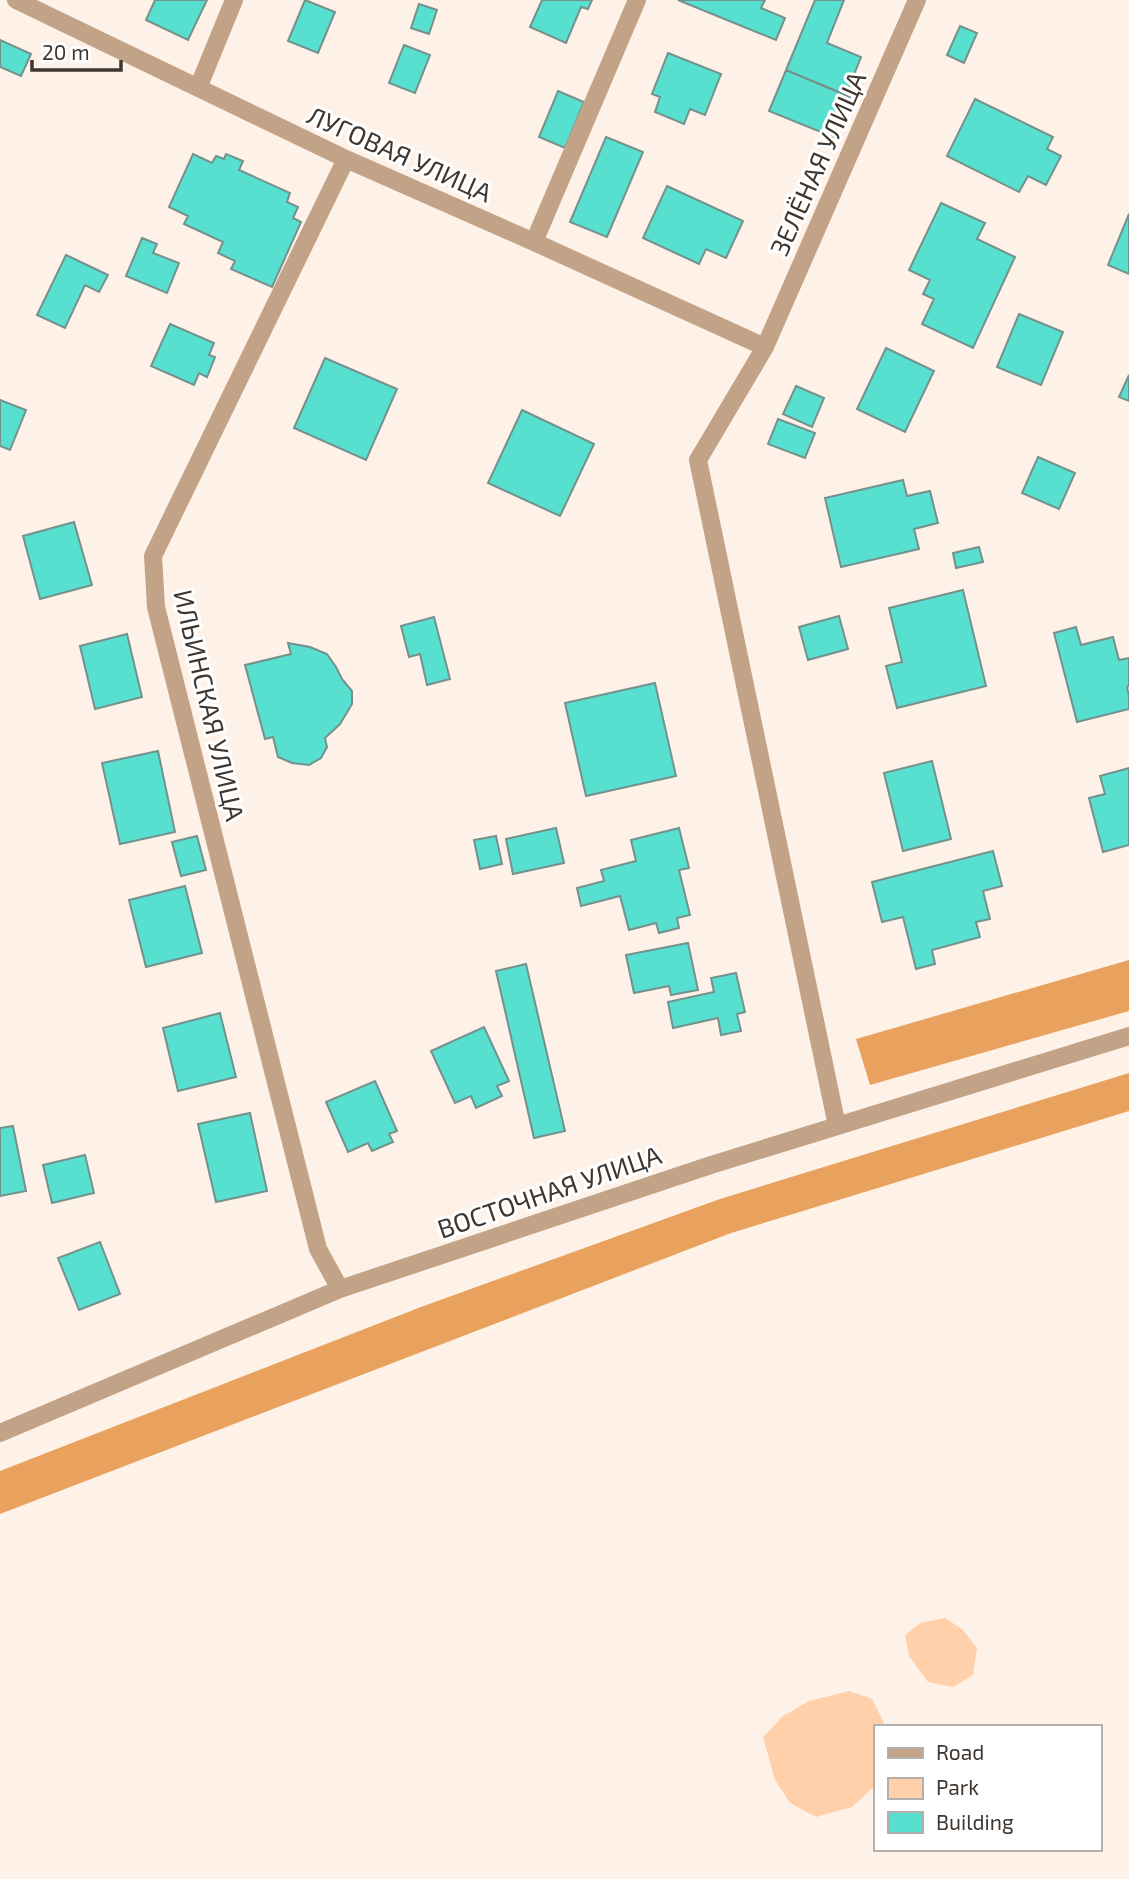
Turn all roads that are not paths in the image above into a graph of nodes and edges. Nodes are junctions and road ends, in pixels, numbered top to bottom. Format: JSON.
{"nodes":[{"id":1,"x":16,"y":0,"type":"edge"},
{"id":2,"x":234,"y":0,"type":"edge"},
{"id":3,"x":637,"y":0,"type":"edge"},
{"id":4,"x":917,"y":0,"type":"edge"},
{"id":5,"x":198,"y":88,"type":"junction"},
{"id":6,"x":346,"y":159,"type":"junction"},
{"id":7,"x":534,"y":242,"type":"junction"},
{"id":8,"x":765,"y":347,"type":"junction"},
{"id":9,"x":1129,"y":1036,"type":"edge"},
{"id":10,"x":837,"y":1126,"type":"junction"},
{"id":11,"x":340,"y":1289,"type":"junction"},
{"id":12,"x":0,"y":1433,"type":"edge"}],
"edges":[{"from":1,"to":5,"type":"street","name":"ЛУГОВАЯ УЛИЦА"},
{"from":2,"to":5,"type":"street"},
{"from":3,"to":7,"type":"street"},
{"from":4,"to":8,"type":"street","name":"ЗЕЛЁНАЯ УЛИЦА"},
{"from":5,"to":6,"type":"street","name":"ЛУГОВАЯ УЛИЦА"},
{"from":6,"to":7,"type":"street","name":"ЛУГОВАЯ УЛИЦА"},
{"from":6,"to":11,"type":"street","name":"ИЛЬИНСКАЯ УЛИЦА"},
{"from":7,"to":8,"type":"street","name":"ЛУГОВАЯ УЛИЦА"},
{"from":8,"to":10,"type":"street","name":"ЗЕЛЁНАЯ УЛИЦА"},
{"from":9,"to":10,"type":"street","name":"ВОСТОЧНАЯ УЛИЦА"},
{"from":10,"to":11,"type":"street","name":"ВОСТОЧНАЯ УЛИЦА"},
{"from":11,"to":12,"type":"street","name":"ВОСТОЧНАЯ УЛИЦА"}]}
